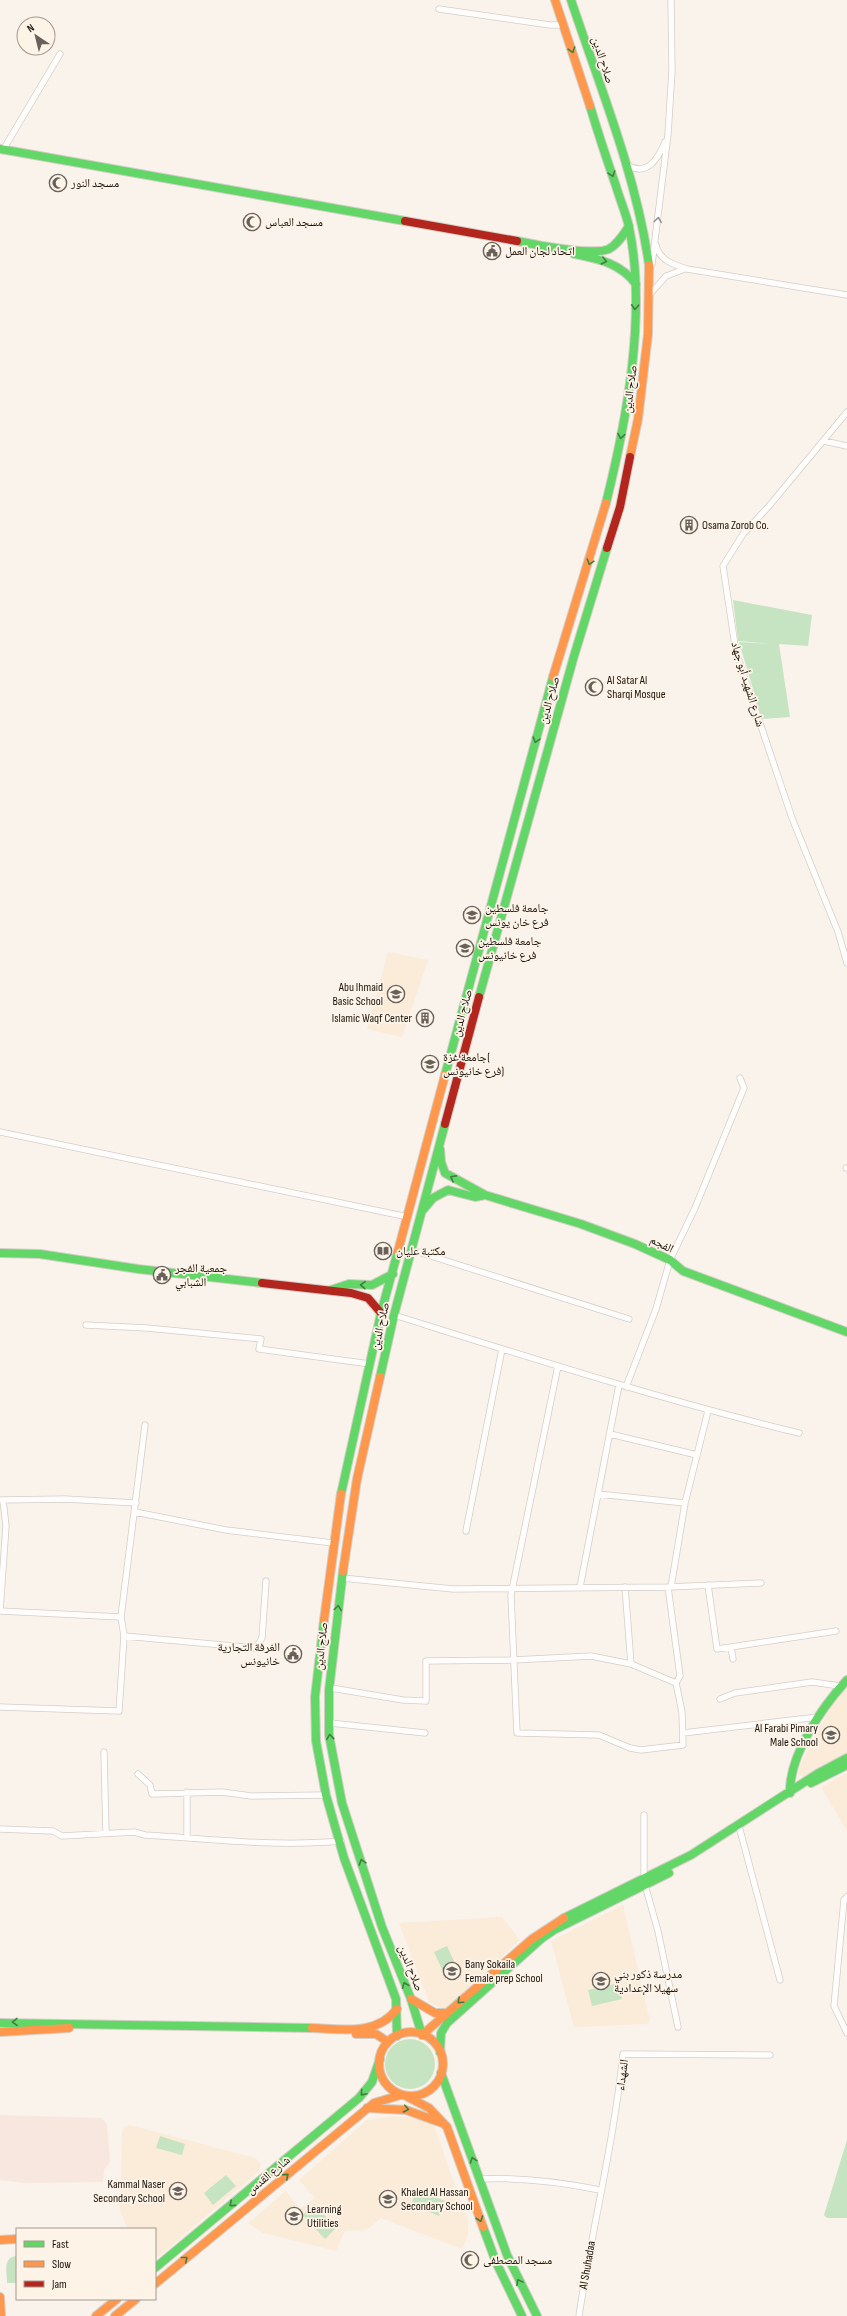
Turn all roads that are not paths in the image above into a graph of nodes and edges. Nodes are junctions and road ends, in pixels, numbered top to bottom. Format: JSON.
{"nodes":[{"id":1,"x":555,"y":0,"type":"edge"},
{"id":2,"x":572,"y":0,"type":"edge"},
{"id":3,"x":671,"y":0,"type":"edge"},
{"id":4,"x":439,"y":9,"type":"dead end"},
{"id":5,"x":563,"y":25,"type":"junction"},
{"id":6,"x":60,"y":54,"type":"dead end"},
{"id":7,"x":668,"y":134,"type":"junction"},
{"id":8,"x":1,"y":150,"type":"edge"},
{"id":9,"x":626,"y":165,"type":"junction"},
{"id":10,"x":629,"y":226,"type":"junction"},
{"id":11,"x":656,"y":244,"type":"junction"},
{"id":12,"x":566,"y":250,"type":"junction"},
{"id":13,"x":687,"y":269,"type":"junction"},
{"id":14,"x":650,"y":273,"type":"junction"},
{"id":15,"x":636,"y":284,"type":"junction"},
{"id":16,"x":650,"y":294,"type":"junction"},
{"id":17,"x":847,"y":295,"type":"edge"},
{"id":18,"x":847,"y":412,"type":"edge"},
{"id":19,"x":824,"y":441,"type":"junction"},
{"id":20,"x":847,"y":446,"type":"edge"},
{"id":21,"x":618,"y":454,"type":"junction"},
{"id":22,"x":631,"y":460,"type":"junction"},
{"id":23,"x":607,"y":499,"type":"junction"},
{"id":24,"x":620,"y":507,"type":"junction"},
{"id":25,"x":489,"y":914,"type":"junction"},
{"id":26,"x":500,"y":918,"type":"junction"},
{"id":27,"x":847,"y":963,"type":"edge"},
{"id":28,"x":740,"y":1078,"type":"dead end"},
{"id":29,"x":0,"y":1132,"type":"edge"},
{"id":30,"x":440,"y":1148,"type":"junction"},
{"id":31,"x":485,"y":1195,"type":"junction"},
{"id":32,"x":423,"y":1210,"type":"junction"},
{"id":33,"x":408,"y":1217,"type":"junction"},
{"id":34,"x":412,"y":1250,"type":"junction"},
{"id":35,"x":0,"y":1253,"type":"edge"},
{"id":36,"x":670,"y":1260,"type":"junction"},
{"id":37,"x":393,"y":1274,"type":"junction"},
{"id":38,"x":331,"y":1290,"type":"junction"},
{"id":39,"x":381,"y":1313,"type":"junction"},
{"id":40,"x":394,"y":1315,"type":"junction"},
{"id":41,"x":629,"y":1319,"type":"dead end"},
{"id":42,"x":86,"y":1325,"type":"dead end"},
{"id":43,"x":847,"y":1332,"type":"edge"},
{"id":44,"x":502,"y":1349,"type":"junction"},
{"id":45,"x":371,"y":1364,"type":"junction"},
{"id":46,"x":558,"y":1366,"type":"junction"},
{"id":47,"x":619,"y":1386,"type":"junction"},
{"id":48,"x":626,"y":1386,"type":"junction"},
{"id":49,"x":708,"y":1411,"type":"junction"},
{"id":50,"x":145,"y":1425,"type":"dead end"},
{"id":51,"x":354,"y":1432,"type":"junction"},
{"id":52,"x":368,"y":1434,"type":"junction"},
{"id":53,"x":610,"y":1434,"type":"junction"},
{"id":54,"x":799,"y":1434,"type":"dead end"},
{"id":55,"x":697,"y":1455,"type":"junction"},
{"id":56,"x":344,"y":1474,"type":"junction"},
{"id":57,"x":357,"y":1479,"type":"junction"},
{"id":58,"x":598,"y":1494,"type":"junction"},
{"id":59,"x":2,"y":1500,"type":"edge"},
{"id":60,"x":136,"y":1502,"type":"junction"},
{"id":61,"x":685,"y":1503,"type":"junction"},
{"id":62,"x":135,"y":1512,"type":"junction"},
{"id":63,"x":466,"y":1531,"type":"dead end"},
{"id":64,"x":333,"y":1543,"type":"junction"},
{"id":65,"x":342,"y":1578,"type":"junction"},
{"id":66,"x":266,"y":1581,"type":"dead end"},
{"id":67,"x":761,"y":1583,"type":"dead end"},
{"id":68,"x":708,"y":1585,"type":"junction"},
{"id":69,"x":580,"y":1587,"type":"junction"},
{"id":70,"x":625,"y":1587,"type":"junction"},
{"id":71,"x":669,"y":1587,"type":"junction"},
{"id":72,"x":512,"y":1589,"type":"junction"},
{"id":73,"x":0,"y":1611,"type":"edge"},
{"id":74,"x":121,"y":1617,"type":"junction"},
{"id":75,"x":836,"y":1631,"type":"dead end"},
{"id":76,"x":124,"y":1636,"type":"junction"},
{"id":77,"x":731,"y":1647,"type":"junction"},
{"id":78,"x":733,"y":1659,"type":"dead end"},
{"id":79,"x":513,"y":1660,"type":"junction"},
{"id":80,"x":631,"y":1664,"type":"junction"},
{"id":81,"x":847,"y":1680,"type":"edge"},
{"id":82,"x":676,"y":1683,"type":"junction"},
{"id":83,"x":840,"y":1686,"type":"junction"},
{"id":84,"x":331,"y":1688,"type":"dead end"},
{"id":85,"x":720,"y":1699,"type":"dead end"},
{"id":86,"x":0,"y":1707,"type":"edge"},
{"id":87,"x":818,"y":1717,"type":"junction"},
{"id":88,"x":330,"y":1723,"type":"dead end"},
{"id":89,"x":424,"y":1733,"type":"dead end"},
{"id":90,"x":683,"y":1733,"type":"junction"},
{"id":91,"x":104,"y":1752,"type":"dead end"},
{"id":92,"x":847,"y":1758,"type":"edge"},
{"id":93,"x":847,"y":1766,"type":"edge"},
{"id":94,"x":138,"y":1774,"type":"dead end"},
{"id":95,"x":187,"y":1792,"type":"junction"},
{"id":96,"x":790,"y":1793,"type":"junction"},
{"id":97,"x":326,"y":1795,"type":"junction"},
{"id":98,"x":644,"y":1815,"type":"dead end"},
{"id":99,"x":0,"y":1829,"type":"edge"},
{"id":100,"x":740,"y":1830,"type":"junction"},
{"id":101,"x":106,"y":1833,"type":"junction"},
{"id":102,"x":187,"y":1837,"type":"junction"},
{"id":103,"x":341,"y":1841,"type":"junction"},
{"id":104,"x":645,"y":1882,"type":"junction"},
{"id":105,"x":847,"y":1897,"type":"edge"},
{"id":106,"x":845,"y":1915,"type":"edge"},
{"id":107,"x":780,"y":1980,"type":"dead end"},
{"id":108,"x":411,"y":1999,"type":"junction"},
{"id":109,"x":397,"y":2008,"type":"junction"},
{"id":110,"x":446,"y":2013,"type":"junction"},
{"id":111,"x":0,"y":2023,"type":"edge"},
{"id":112,"x":678,"y":2027,"type":"dead end"},
{"id":113,"x":0,"y":2032,"type":"edge"},
{"id":114,"x":847,"y":2033,"type":"edge"},
{"id":115,"x":422,"y":2035,"type":"junction"},
{"id":116,"x":397,"y":2036,"type":"junction"},
{"id":117,"x":388,"y":2042,"type":"junction"},
{"id":118,"x":440,"y":2052,"type":"junction"},
{"id":119,"x":770,"y":2055,"type":"dead end"},
{"id":120,"x":380,"y":2059,"type":"junction"},
{"id":121,"x":441,"y":2074,"type":"junction"},
{"id":122,"x":403,"y":2095,"type":"junction"},
{"id":123,"x":367,"y":2108,"type":"junction"},
{"id":124,"x":445,"y":2124,"type":"junction"},
{"id":125,"x":480,"y":2179,"type":"junction"},
{"id":126,"x":600,"y":2190,"type":"junction"},
{"id":127,"x":486,"y":2194,"type":"junction"},
{"id":128,"x":474,"y":2200,"type":"junction"},
{"id":129,"x":596,"y":2214,"type":"joint"},
{"id":130,"x":16,"y":2239,"type":"edge"},
{"id":131,"x":0,"y":2240,"type":"edge"},
{"id":132,"x":156,"y":2267,"type":"edge"},
{"id":133,"x":156,"y":2283,"type":"edge"},
{"id":134,"x":0,"y":2297,"type":"edge"},
{"id":135,"x":116,"y":2300,"type":"edge"},
{"id":136,"x":135,"y":2300,"type":"edge"},
{"id":137,"x":123,"y":2313,"type":"edge"},
{"id":138,"x":2,"y":2316,"type":"edge"},
{"id":139,"x":96,"y":2316,"type":"edge"},
{"id":140,"x":115,"y":2316,"type":"edge"},
{"id":141,"x":522,"y":2316,"type":"edge"},
{"id":142,"x":537,"y":2316,"type":"edge"},
{"id":143,"x":579,"y":2316,"type":"edge"}],
"edges":[{"from":1,"to":5,"type":"main road","name":"صلاح الدين"},
{"from":2,"to":9,"type":"main road","name":"صلاح الدين"},
{"from":3,"to":7,"type":"street"},
{"from":4,"to":5,"type":"street"},
{"from":5,"to":10,"type":"main road","name":"صلاح الدين","one_way":true},
{"from":6,"to":8,"type":"street"},
{"from":7,"to":9,"type":"street"},
{"from":11,"to":7,"type":"street","one_way":true},
{"from":8,"to":12,"type":"main road"},
{"from":9,"to":14,"type":"main road","name":"صلاح الدين"},
{"from":10,"to":12,"type":"main road"},
{"from":10,"to":15,"type":"main road","name":"صلاح الدين"},
{"from":11,"to":13,"type":"street"},
{"from":11,"to":14,"type":"street"},
{"from":12,"to":15,"type":"main road","one_way":true},
{"from":13,"to":16,"type":"street"},
{"from":13,"to":17,"type":"street"},
{"from":14,"to":16,"type":"main road","name":"صلاح الدين"},
{"from":15,"to":21,"type":"main road","name":"صلاح الدين","one_way":true},
{"from":16,"to":22,"type":"main road","name":"صلاح الدين"},
{"from":18,"to":19,"type":"street","name":"شارع الشهيد أبو جهاد"},
{"from":19,"to":20,"type":"street"},
{"from":19,"to":27,"type":"street","name":"شارع الشهيد أبو جهاد"},
{"from":21,"to":22,"type":"main road"},
{"from":21,"to":23,"type":"main road","name":"صلاح الدين"},
{"from":22,"to":24,"type":"main road","name":"صلاح الدين"},
{"from":23,"to":24,"type":"main road"},
{"from":23,"to":25,"type":"main road","name":"صلاح الدين","one_way":true},
{"from":24,"to":26,"type":"main road","name":"صلاح الدين"},
{"from":25,"to":26,"type":"main road"},
{"from":25,"to":33,"type":"main road","name":"صلاح الدين"},
{"from":26,"to":30,"type":"main road","name":"صلاح الدين"},
{"from":28,"to":36,"type":"street"},
{"from":29,"to":33,"type":"street"},
{"from":31,"to":30,"type":"main road","one_way":true},
{"from":30,"to":32,"type":"main road","name":"صلاح الدين"},
{"from":31,"to":32,"type":"main road"},
{"from":31,"to":36,"type":"main road","name":"الفجم"},
{"from":32,"to":34,"type":"main road","name":"صلاح الدين"},
{"from":33,"to":37,"type":"main road","name":"صلاح الدين"},
{"from":34,"to":40,"type":"main road","name":"صلاح الدين"},
{"from":34,"to":41,"type":"street"},
{"from":35,"to":38,"type":"main road"},
{"from":36,"to":43,"type":"main road","name":"الفجم"},
{"from":36,"to":48,"type":"street"},
{"from":37,"to":38,"type":"main road","one_way":true},
{"from":37,"to":39,"type":"main road","name":"صلاح الدين"},
{"from":38,"to":39,"type":"main road"},
{"from":39,"to":45,"type":"main road","name":"صلاح الدين"},
{"from":40,"to":44,"type":"street"},
{"from":40,"to":52,"type":"main road","name":"صلاح الدين"},
{"from":42,"to":45,"type":"street"},
{"from":44,"to":46,"type":"street"},
{"from":44,"to":63,"type":"street"},
{"from":45,"to":51,"type":"main road","name":"صلاح الدين"},
{"from":46,"to":47,"type":"street"},
{"from":46,"to":72,"type":"street"},
{"from":47,"to":48,"type":"street"},
{"from":47,"to":53,"type":"street"},
{"from":48,"to":49,"type":"street"},
{"from":49,"to":54,"type":"street"},
{"from":49,"to":55,"type":"street"},
{"from":50,"to":60,"type":"street"},
{"from":51,"to":52,"type":"main road"},
{"from":51,"to":56,"type":"main road","name":"صلاح الدين"},
{"from":52,"to":57,"type":"main road","name":"صلاح الدين"},
{"from":53,"to":55,"type":"street"},
{"from":53,"to":58,"type":"street"},
{"from":55,"to":61,"type":"street"},
{"from":56,"to":57,"type":"main road"},
{"from":56,"to":64,"type":"main road","name":"صلاح الدين"},
{"from":57,"to":65,"type":"main road","name":"صلاح الدين"},
{"from":58,"to":61,"type":"street"},
{"from":58,"to":69,"type":"street"},
{"from":59,"to":60,"type":"street"},
{"from":59,"to":73,"type":"street"},
{"from":60,"to":62,"type":"street"},
{"from":61,"to":71,"type":"street"},
{"from":62,"to":64,"type":"street"},
{"from":62,"to":74,"type":"street"},
{"from":64,"to":97,"type":"main road","name":"صلاح الدين"},
{"from":65,"to":72,"type":"street"},
{"from":108,"to":65,"type":"main road","name":"صلاح الدين","one_way":true},
{"from":66,"to":76,"type":"street"},
{"from":67,"to":68,"type":"street"},
{"from":68,"to":71,"type":"street"},
{"from":68,"to":77,"type":"street"},
{"from":69,"to":70,"type":"street"},
{"from":69,"to":72,"type":"street"},
{"from":70,"to":71,"type":"street"},
{"from":70,"to":80,"type":"street"},
{"from":71,"to":82,"type":"street"},
{"from":72,"to":79,"type":"street"},
{"from":73,"to":74,"type":"street"},
{"from":74,"to":76,"type":"street"},
{"from":75,"to":77,"type":"street"},
{"from":76,"to":86,"type":"street"},
{"from":77,"to":78,"type":"street"},
{"from":79,"to":80,"type":"street"},
{"from":79,"to":84,"type":"street"},
{"from":79,"to":90,"type":"street"},
{"from":80,"to":82,"type":"street"},
{"from":81,"to":83,"type":"main road"},
{"from":82,"to":90,"type":"street"},
{"from":83,"to":85,"type":"street"},
{"from":83,"to":87,"type":"main road"},
{"from":87,"to":90,"type":"street"},
{"from":87,"to":96,"type":"main road"},
{"from":88,"to":89,"type":"street"},
{"from":91,"to":101,"type":"street"},
{"from":92,"to":96,"type":"main road"},
{"from":93,"to":100,"type":"main road"},
{"from":94,"to":95,"type":"street"},
{"from":95,"to":97,"type":"street"},
{"from":95,"to":102,"type":"street"},
{"from":96,"to":104,"type":"main road"},
{"from":97,"to":103,"type":"main road","name":"صلاح الدين"},
{"from":98,"to":104,"type":"street"},
{"from":99,"to":101,"type":"street"},
{"from":100,"to":104,"type":"main road"},
{"from":100,"to":107,"type":"street"},
{"from":101,"to":102,"type":"street"},
{"from":102,"to":103,"type":"street"},
{"from":103,"to":109,"type":"main road","name":"صلاح الدين"},
{"from":104,"to":110,"type":"main road","one_way":true},
{"from":104,"to":112,"type":"street"},
{"from":104,"to":118,"type":"main road"},
{"from":105,"to":106,"type":"street"},
{"from":106,"to":114,"type":"street"},
{"from":108,"to":110,"type":"main road"},
{"from":108,"to":115,"type":"main road","name":"صلاح الدين"},
{"from":109,"to":111,"type":"main road","one_way":true},
{"from":109,"to":116,"type":"main road","name":"صلاح الدين"},
{"from":110,"to":115,"type":"main road"},
{"from":113,"to":117,"type":"main road"},
{"from":115,"to":116,"type":"main road"},
{"from":115,"to":118,"type":"main road"},
{"from":116,"to":117,"type":"main road"},
{"from":117,"to":120,"type":"main road"},
{"from":118,"to":121,"type":"main road"},
{"from":119,"to":126,"type":"street","name":"الشهداء"},
{"from":120,"to":122,"type":"main road"},
{"from":120,"to":132,"type":"main road","name":"شارع القدس","one_way":true},
{"from":121,"to":122,"type":"main road"},
{"from":125,"to":121,"type":"main road","one_way":true},
{"from":122,"to":123,"type":"main road","name":"شارع القدس"},
{"from":122,"to":124,"type":"main road"},
{"from":123,"to":124,"type":"main road","one_way":true},
{"from":133,"to":123,"type":"main road","name":"شارع القدس","one_way":true},
{"from":124,"to":128,"type":"main road"},
{"from":125,"to":126,"type":"street"},
{"from":125,"to":127,"type":"main road"},
{"from":126,"to":129,"type":"street","name":"الشهداء"},
{"from":127,"to":128,"type":"main road"},
{"from":142,"to":127,"type":"main road","one_way":true},
{"from":128,"to":141,"type":"main road","one_way":true},
{"from":129,"to":143,"type":"street","name":"Al Shuhadaa"},
{"from":130,"to":131,"type":"main road"},
{"from":134,"to":138,"type":"main road"},
{"from":135,"to":139,"type":"main road"},
{"from":136,"to":137,"type":"main road"},
{"from":137,"to":140,"type":"main road"}]}
